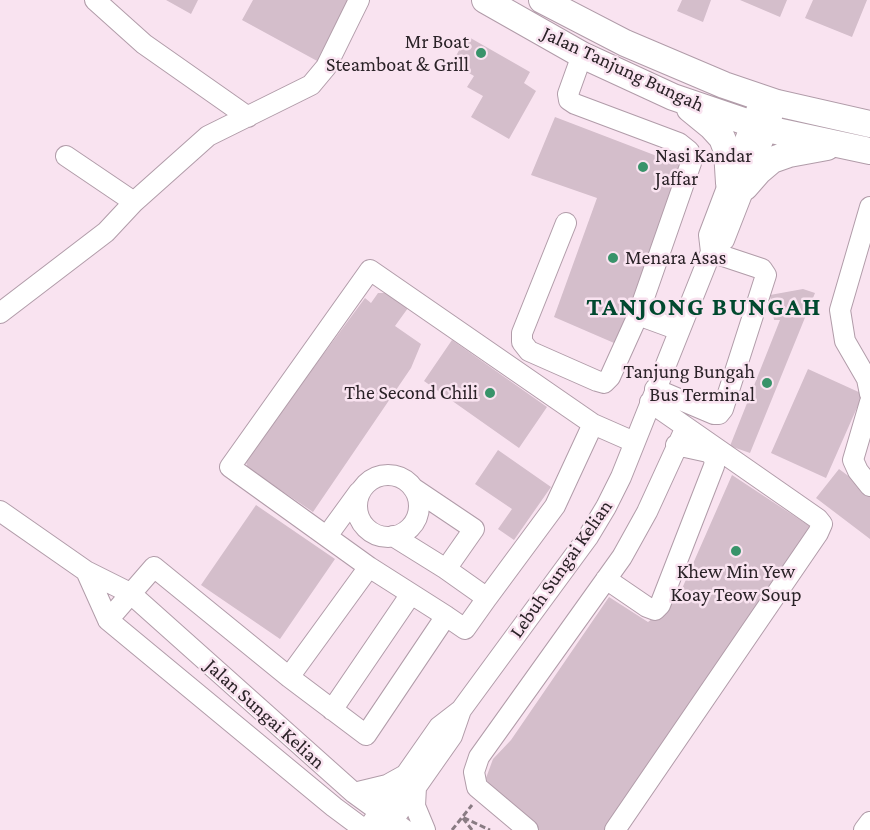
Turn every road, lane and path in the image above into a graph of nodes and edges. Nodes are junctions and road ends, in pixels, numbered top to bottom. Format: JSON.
{"nodes":[{"id":1,"x":95,"y":0,"type":"edge"},
{"id":2,"x":359,"y":0,"type":"edge"},
{"id":3,"x":485,"y":0,"type":"edge"},
{"id":4,"x":542,"y":0,"type":"edge"},
{"id":5,"x":582,"y":55,"type":"junction"},
{"id":6,"x":673,"y":97,"type":"junction"},
{"id":7,"x":769,"y":101,"type":"junction"},
{"id":8,"x":248,"y":117,"type":"junction"},
{"id":9,"x":870,"y":124,"type":"edge"},
{"id":10,"x":759,"y":127,"type":"junction"},
{"id":11,"x":842,"y":145,"type":"junction"},
{"id":12,"x":870,"y":151,"type":"edge"},
{"id":13,"x":66,"y":156,"type":"dead end"},
{"id":14,"x":737,"y":185,"type":"junction"},
{"id":15,"x":134,"y":202,"type":"junction"},
{"id":16,"x":870,"y":207,"type":"edge"},
{"id":17,"x":566,"y":223,"type":"dead end"},
{"id":18,"x":711,"y":252,"type":"junction"},
{"id":19,"x":0,"y":314,"type":"edge"},
{"id":20,"x":638,"y":315,"type":"junction"},
{"id":21,"x":679,"y":330,"type":"junction"},
{"id":22,"x":870,"y":394,"type":"edge"},
{"id":23,"x":653,"y":396,"type":"junction"},
{"id":24,"x":870,"y":402,"type":"edge"},
{"id":25,"x":593,"y":424,"type":"junction"},
{"id":26,"x":686,"y":427,"type":"junction"},
{"id":27,"x":866,"y":432,"type":"edge"},
{"id":28,"x":634,"y":442,"type":"junction"},
{"id":29,"x":676,"y":445,"type":"junction"},
{"id":30,"x":870,"y":486,"type":"edge"},
{"id":31,"x":413,"y":488,"type":"junction"},
{"id":32,"x":361,"y":490,"type":"junction"},
{"id":33,"x":0,"y":512,"type":"edge"},
{"id":34,"x":327,"y":536,"type":"junction"},
{"id":35,"x":393,"y":536,"type":"junction"},
{"id":36,"x":369,"y":567,"type":"junction"},
{"id":37,"x":446,"y":569,"type":"junction"},
{"id":38,"x":86,"y":571,"type":"junction"},
{"id":39,"x":606,"y":579,"type":"junction"},
{"id":40,"x":130,"y":593,"type":"junction"},
{"id":41,"x":411,"y":594,"type":"junction"},
{"id":42,"x":487,"y":598,"type":"junction"},
{"id":43,"x":446,"y":616,"type":"junction"},
{"id":44,"x":108,"y":620,"type":"junction"},
{"id":45,"x":289,"y":676,"type":"junction"},
{"id":46,"x":332,"y":710,"type":"junction"},
{"id":47,"x":412,"y":780,"type":"junction"},
{"id":48,"x":483,"y":792,"type":"junction"},
{"id":49,"x":354,"y":793,"type":"junction"},
{"id":50,"x":462,"y":817,"type":"junction"},
{"id":51,"x":870,"y":822,"type":"edge"},
{"id":52,"x":391,"y":823,"type":"edge"},
{"id":53,"x":366,"y":830,"type":"edge"},
{"id":54,"x":425,"y":830,"type":"edge"},
{"id":55,"x":452,"y":830,"type":"edge"},
{"id":56,"x":472,"y":830,"type":"edge"},
{"id":57,"x":490,"y":830,"type":"edge"},
{"id":58,"x":528,"y":830,"type":"edge"},
{"id":59,"x":615,"y":830,"type":"edge"},
{"id":60,"x":864,"y":830,"type":"edge"}],
"edges":[{"from":1,"to":8,"type":"street"},
{"from":2,"to":8,"type":"street"},
{"from":3,"to":5,"type":"main road","name":"Jalan Tanjung Bungah"},
{"from":4,"to":7,"type":"main road","name":"Jalan Tanjung Bungah"},
{"from":5,"to":6,"type":"main road","name":"Jalan Tanjung Bungah"},
{"from":5,"to":20,"type":"street"},
{"from":6,"to":10,"type":"main road","name":"Jalan Tanjung Bungah"},
{"from":6,"to":14,"type":"main road"},
{"from":7,"to":9,"type":"main road","name":"Jalan Tanjung Bungah"},
{"from":7,"to":10,"type":"street","name":"Lebuh Sungai Kelian"},
{"from":8,"to":15,"type":"street"},
{"from":10,"to":11,"type":"main road","name":"Jalan Tanjung Bungah"},
{"from":10,"to":14,"type":"street","name":"Lebuh Sungai Kelian"},
{"from":11,"to":12,"type":"main road","name":"Jalan Tanjung Bungah"},
{"from":11,"to":14,"type":"main road"},
{"from":13,"to":15,"type":"street"},
{"from":14,"to":18,"type":"street","name":"Lebuh Sungai Kelian"},
{"from":15,"to":19,"type":"street"},
{"from":16,"to":22,"type":"street"},
{"from":17,"to":20,"type":"street"},
{"from":18,"to":21,"type":"street","name":"Lebuh Sungai Kelian"},
{"from":18,"to":23,"type":"street"},
{"from":20,"to":21,"type":"street"},
{"from":21,"to":23,"type":"street","name":"Lebuh Sungai Kelian"},
{"from":23,"to":26,"type":"street"},
{"from":23,"to":28,"type":"street","name":"Lebuh Sungai Kelian"},
{"from":24,"to":27,"type":"street"},
{"from":25,"to":28,"type":"street"},
{"from":25,"to":34,"type":"street"},
{"from":25,"to":42,"type":"street"},
{"from":26,"to":29,"type":"street"},
{"from":26,"to":59,"type":"street"},
{"from":27,"to":30,"type":"street"},
{"from":28,"to":47,"type":"street","name":"Lebuh Sungai Kelian"},
{"from":29,"to":39,"type":"street"},
{"from":29,"to":39,"type":"street"},
{"from":31,"to":32,"type":"street"},
{"from":31,"to":35,"type":"street"},
{"from":31,"to":37,"type":"street"},
{"from":32,"to":34,"type":"street"},
{"from":32,"to":35,"type":"street"},
{"from":33,"to":38,"type":"street"},
{"from":34,"to":36,"type":"street"},
{"from":35,"to":37,"type":"street"},
{"from":36,"to":41,"type":"street"},
{"from":36,"to":45,"type":"street"},
{"from":37,"to":42,"type":"street"},
{"from":38,"to":40,"type":"street","name":"Jalan Sungai Kelian"},
{"from":38,"to":44,"type":"street","name":"Jalan Sungai Kelian"},
{"from":39,"to":48,"type":"street"},
{"from":40,"to":44,"type":"street"},
{"from":40,"to":45,"type":"street"},
{"from":40,"to":49,"type":"street","name":"Jalan Sungai Kelian"},
{"from":41,"to":43,"type":"street"},
{"from":41,"to":46,"type":"street"},
{"from":42,"to":43,"type":"street"},
{"from":43,"to":46,"type":"street"},
{"from":44,"to":53,"type":"street","name":"Jalan Sungai Kelian"},
{"from":45,"to":46,"type":"street"},
{"from":47,"to":49,"type":"street"},
{"from":47,"to":52,"type":"street","name":"Lebuh Sungai Kelian"},
{"from":47,"to":54,"type":"street"},
{"from":48,"to":50,"type":"path"},
{"from":48,"to":58,"type":"street"},
{"from":49,"to":52,"type":"street","name":"Jalan Sungai Kelian"},
{"from":50,"to":55,"type":"path"},
{"from":50,"to":56,"type":"path"},
{"from":50,"to":57,"type":"path"},
{"from":51,"to":60,"type":"street"},
{"from":52,"to":53,"type":"street","name":"Lebuh Sungai Kelian"}]}
